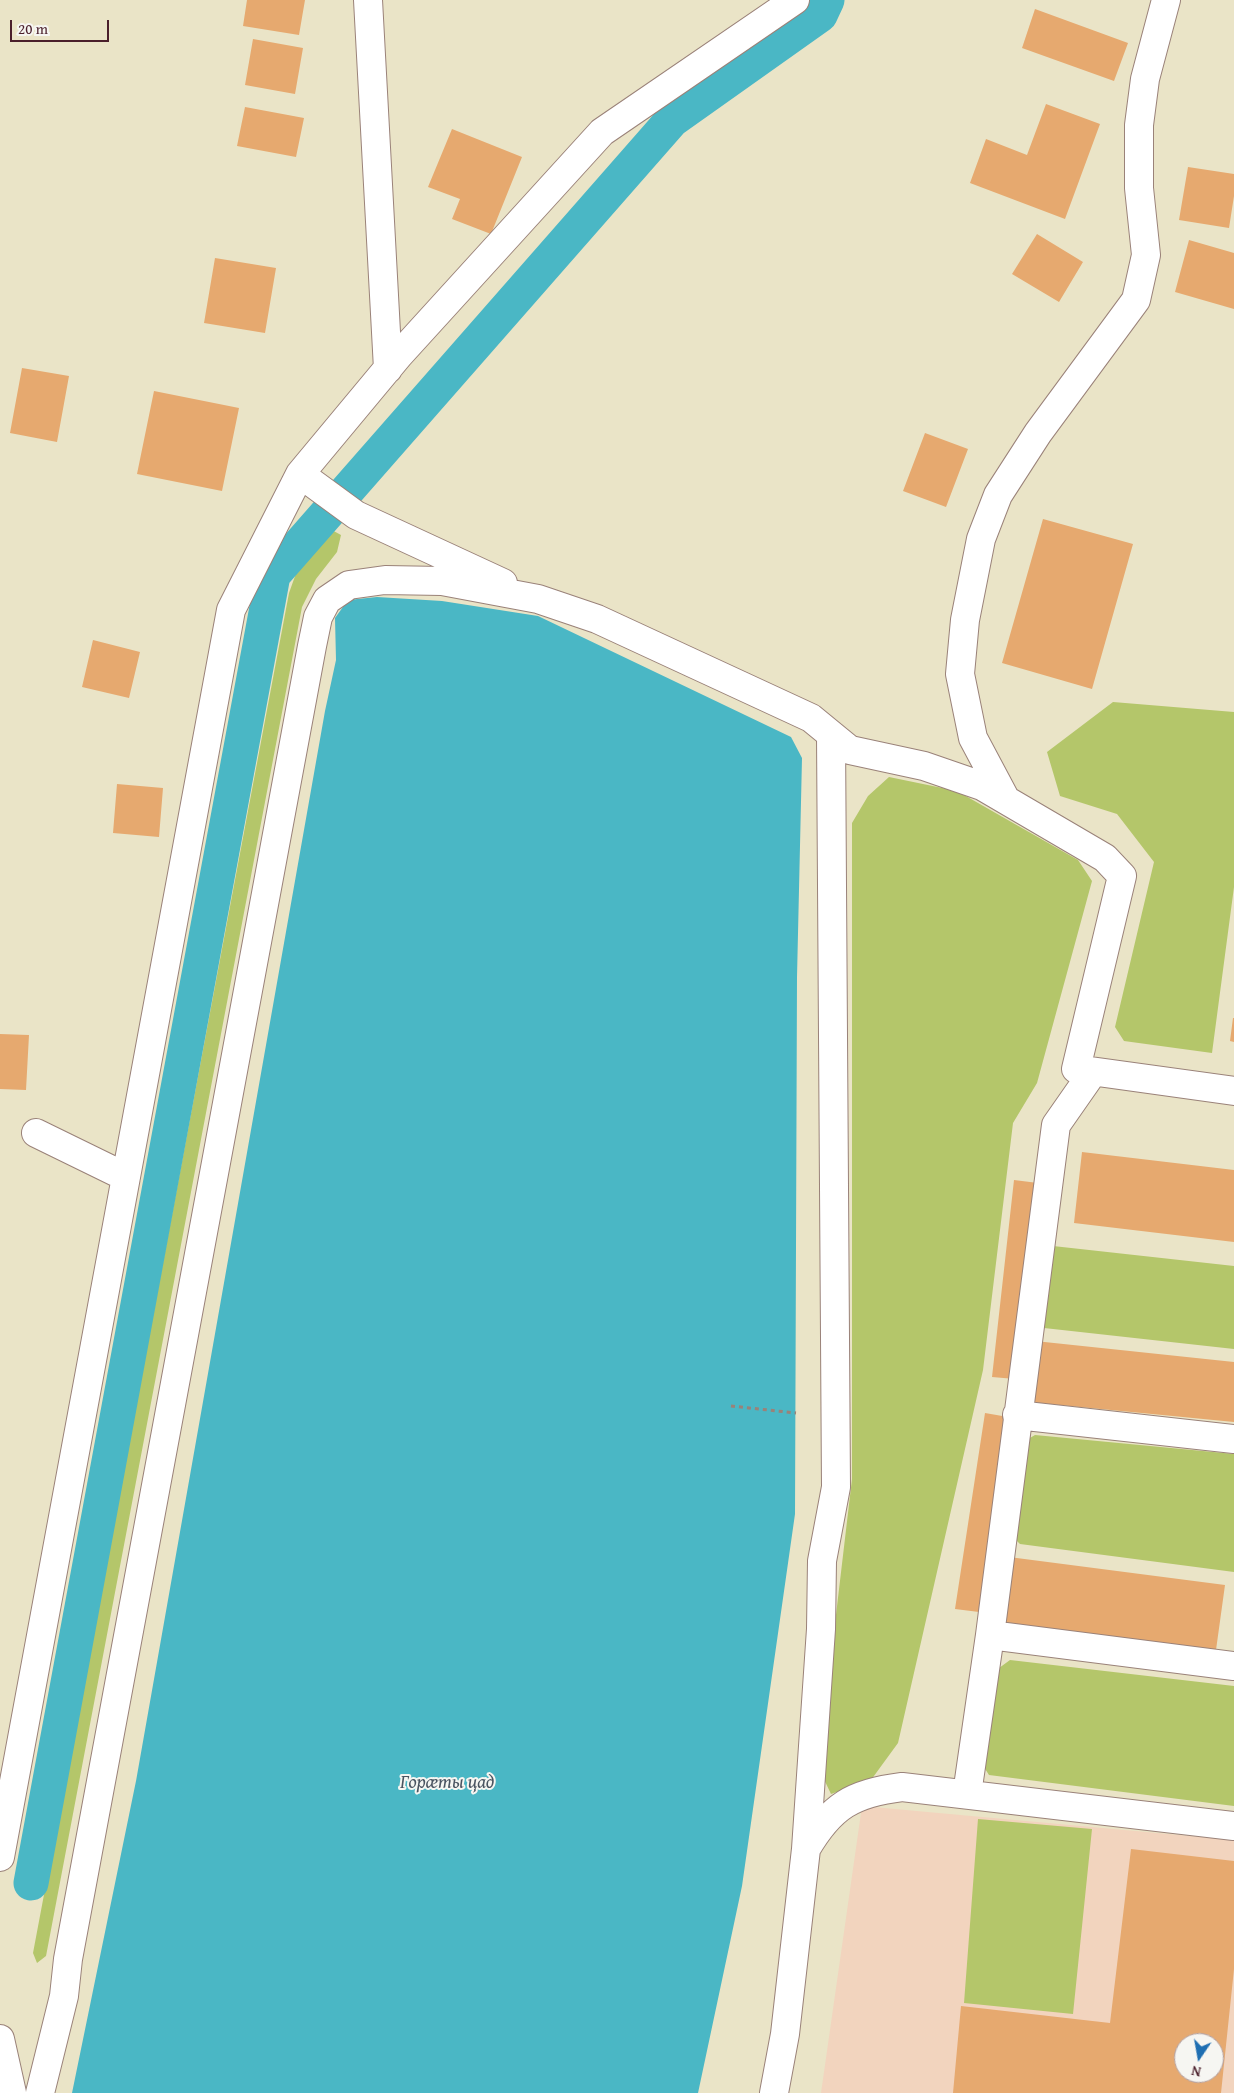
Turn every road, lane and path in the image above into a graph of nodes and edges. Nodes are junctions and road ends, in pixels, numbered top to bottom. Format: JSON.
{"nodes":[{"id":1,"x":368,"y":0,"type":"edge"},
{"id":2,"x":795,"y":0,"type":"edge"},
{"id":3,"x":1166,"y":0,"type":"edge"},
{"id":4,"x":388,"y":369,"type":"junction"},
{"id":5,"x":300,"y":474,"type":"junction"},
{"id":6,"x":538,"y":599,"type":"junction"},
{"id":7,"x":830,"y":735,"type":"junction"},
{"id":8,"x":1006,"y":800,"type":"junction"},
{"id":9,"x":1093,"y":1072,"type":"junction"},
{"id":10,"x":1234,"y":1092,"type":"edge"},
{"id":11,"x":36,"y":1133,"type":"dead end"},
{"id":12,"x":126,"y":1177,"type":"junction"},
{"id":13,"x":730,"y":1406,"type":"dead end"},
{"id":14,"x":796,"y":1413,"type":"dead end"},
{"id":15,"x":1017,"y":1416,"type":"junction"},
{"id":16,"x":1234,"y":1438,"type":"edge"},
{"id":17,"x":990,"y":1635,"type":"junction"},
{"id":18,"x":1234,"y":1666,"type":"edge"},
{"id":19,"x":967,"y":1794,"type":"junction"},
{"id":20,"x":1234,"y":1826,"type":"edge"},
{"id":21,"x":806,"y":1849,"type":"junction"},
{"id":22,"x":0,"y":1857,"type":"edge"},
{"id":23,"x":0,"y":2039,"type":"edge"},
{"id":24,"x":12,"y":2093,"type":"edge"},
{"id":25,"x":40,"y":2093,"type":"edge"},
{"id":26,"x":774,"y":2093,"type":"edge"}],
"edges":[{"from":1,"to":4,"type":"street"},
{"from":2,"to":4,"type":"street"},
{"from":3,"to":8,"type":"street"},
{"from":4,"to":5,"type":"street"},
{"from":5,"to":6,"type":"street"},
{"from":5,"to":12,"type":"street"},
{"from":6,"to":7,"type":"street"},
{"from":6,"to":25,"type":"street"},
{"from":7,"to":8,"type":"street"},
{"from":7,"to":21,"type":"street"},
{"from":8,"to":9,"type":"street"},
{"from":9,"to":10,"type":"street"},
{"from":9,"to":15,"type":"street"},
{"from":11,"to":12,"type":"street"},
{"from":12,"to":22,"type":"street"},
{"from":13,"to":14,"type":"path"},
{"from":15,"to":16,"type":"street"},
{"from":15,"to":17,"type":"street"},
{"from":17,"to":18,"type":"street"},
{"from":17,"to":19,"type":"street"},
{"from":19,"to":20,"type":"street"},
{"from":19,"to":21,"type":"street"},
{"from":21,"to":26,"type":"street"},
{"from":23,"to":24,"type":"street"}]}
